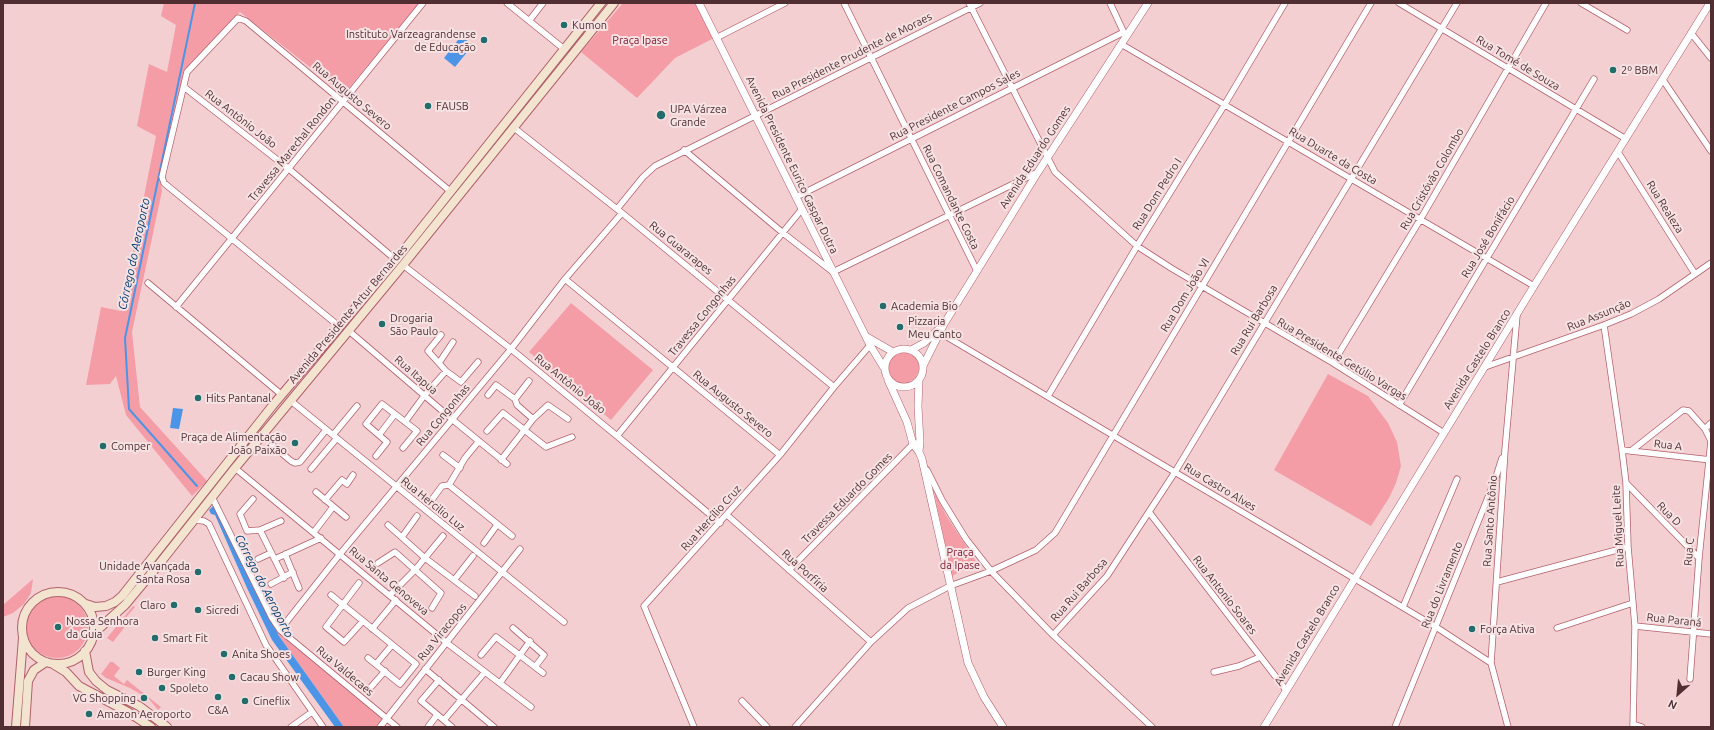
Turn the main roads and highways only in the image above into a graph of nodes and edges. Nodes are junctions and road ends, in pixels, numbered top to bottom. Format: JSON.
{"nodes":[{"id":1,"x":601,"y":3,"type":"edge"},
{"id":2,"x":614,"y":3,"type":"edge"},
{"id":3,"x":86,"y":604,"type":"junction"},
{"id":4,"x":93,"y":634,"type":"junction"},
{"id":5,"x":23,"y":635,"type":"junction"},
{"id":6,"x":85,"y":651,"type":"junction"},
{"id":7,"x":49,"y":663,"type":"junction"},
{"id":8,"x":16,"y":727,"type":"edge"},
{"id":9,"x":25,"y":727,"type":"edge"},
{"id":10,"x":151,"y":727,"type":"edge"},
{"id":11,"x":167,"y":727,"type":"edge"}],
"edges":[{"from":1,"to":3,"type":"main road","name":"Avenida Presidente Artur Bernardes"},
{"from":2,"to":4,"type":"main road","name":"Avenida Presidente Artur Bernardes"},
{"from":3,"to":4,"type":"main road"},
{"from":3,"to":5,"type":"main road"},
{"from":4,"to":6,"type":"main road"},
{"from":5,"to":7,"type":"main road"},
{"from":5,"to":8,"type":"main road"},
{"from":6,"to":7,"type":"main road"},
{"from":6,"to":11,"type":"main road"},
{"from":7,"to":9,"type":"main road"},
{"from":7,"to":10,"type":"main road"}]}
